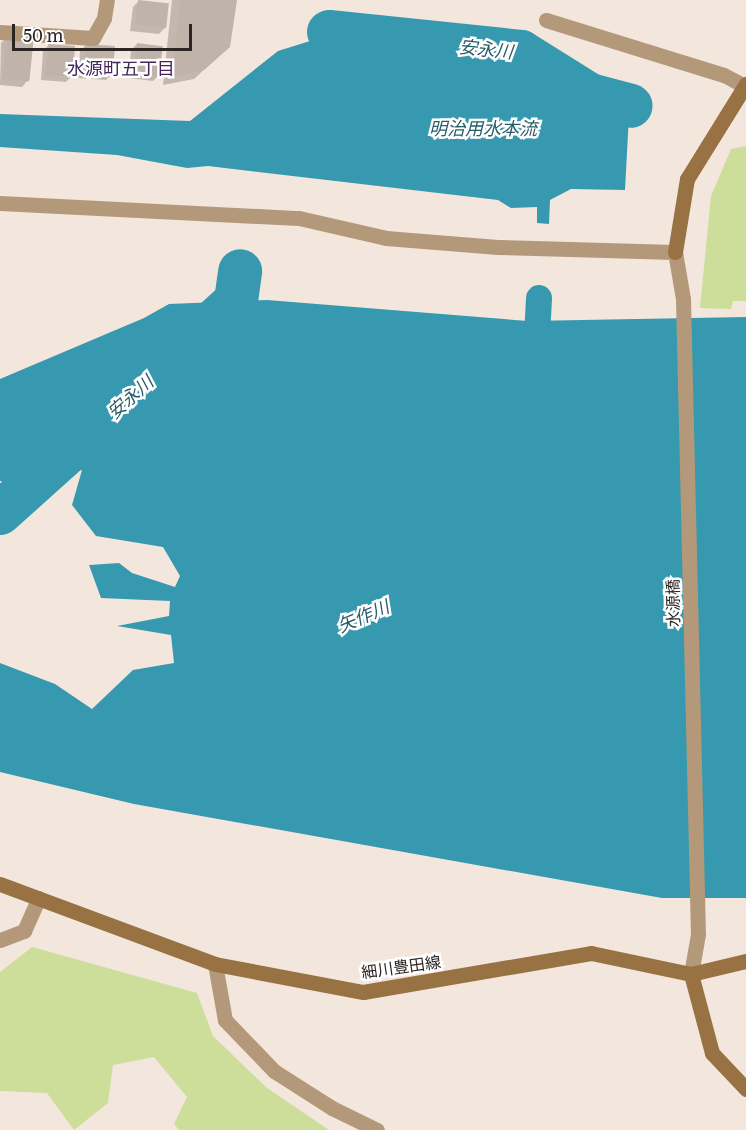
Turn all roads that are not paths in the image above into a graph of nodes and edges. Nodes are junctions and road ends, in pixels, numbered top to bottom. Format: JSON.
{"nodes":[{"id":1,"x":107,"y":0,"type":"edge"},
{"id":2,"x":546,"y":20,"type":"dead end"},
{"id":3,"x":0,"y":32,"type":"edge"},
{"id":4,"x":743,"y":92,"type":"edge"},
{"id":5,"x":0,"y":203,"type":"edge"},
{"id":6,"x":675,"y":252,"type":"junction"},
{"id":7,"x":0,"y":884,"type":"edge"},
{"id":8,"x":39,"y":898,"type":"junction"},
{"id":9,"x":0,"y":940,"type":"edge"},
{"id":10,"x":746,"y":961,"type":"edge"},
{"id":11,"x":215,"y":964,"type":"junction"},
{"id":12,"x":691,"y":974,"type":"junction"},
{"id":13,"x":746,"y":1089,"type":"edge"},
{"id":14,"x":377,"y":1130,"type":"edge"}],
"edges":[{"from":1,"to":3,"type":"street"},
{"from":2,"to":4,"type":"street"},
{"from":4,"to":6,"type":"main road"},
{"from":5,"to":6,"type":"street"},
{"from":6,"to":12,"type":"street","name":"水源橋"},
{"from":7,"to":8,"type":"main road","name":"細川豊田線"},
{"from":8,"to":9,"type":"street"},
{"from":8,"to":11,"type":"main road","name":"細川豊田線"},
{"from":10,"to":12,"type":"main road","name":"細川豊田線"},
{"from":11,"to":12,"type":"main road","name":"細川豊田線"},
{"from":11,"to":14,"type":"street"},
{"from":12,"to":13,"type":"main road"}]}
